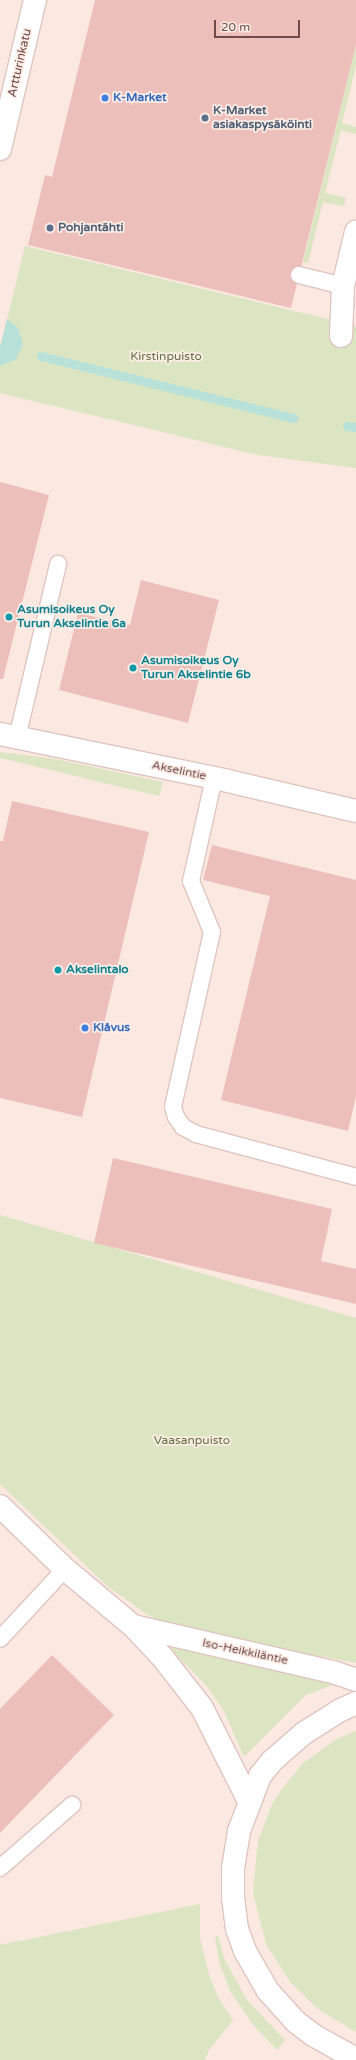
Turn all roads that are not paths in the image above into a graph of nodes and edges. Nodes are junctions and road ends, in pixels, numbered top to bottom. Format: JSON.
{"nodes":[{"id":1,"x":35,"y":0,"type":"edge"},
{"id":2,"x":0,"y":149,"type":"edge"},
{"id":3,"x":356,"y":232,"type":"edge"},
{"id":4,"x":299,"y":275,"type":"dead end"},
{"id":5,"x":343,"y":286,"type":"junction"},
{"id":6,"x":341,"y":336,"type":"dead end"},
{"id":7,"x":58,"y":564,"type":"dead end"},
{"id":8,"x":9,"y":736,"type":"edge"},
{"id":9,"x":214,"y":778,"type":"junction"},
{"id":10,"x":356,"y":811,"type":"edge"},
{"id":11,"x":356,"y":1177,"type":"edge"},
{"id":12,"x":0,"y":1506,"type":"edge"},
{"id":13,"x":65,"y":1569,"type":"junction"},
{"id":14,"x":133,"y":1626,"type":"junction"},
{"id":15,"x":0,"y":1638,"type":"edge"},
{"id":16,"x":356,"y":1680,"type":"edge"},
{"id":17,"x":356,"y":1703,"type":"edge"},
{"id":18,"x":249,"y":1801,"type":"junction"},
{"id":19,"x":72,"y":1805,"type":"dead end"},
{"id":20,"x":0,"y":1868,"type":"edge"},
{"id":21,"x":356,"y":2059,"type":"edge"}],
"edges":[{"from":1,"to":2,"type":"street","name":"Artturinkatu"},
{"from":3,"to":5,"type":"street"},
{"from":4,"to":5,"type":"lane"},
{"from":5,"to":6,"type":"street"},
{"from":7,"to":8,"type":"lane"},
{"from":8,"to":9,"type":"street","name":"Akselintie"},
{"from":9,"to":10,"type":"street","name":"Akselintie"},
{"from":9,"to":11,"type":"lane"},
{"from":12,"to":13,"type":"street","name":"Iso-Heikkiläntie"},
{"from":13,"to":14,"type":"street","name":"Iso-Heikkiläntie"},
{"from":13,"to":15,"type":"lane"},
{"from":14,"to":16,"type":"street","name":"Iso-Heikkiläntie"},
{"from":14,"to":18,"type":"street","name":"Iso-Heikkiläntie"},
{"from":17,"to":18,"type":"street"},
{"from":18,"to":21,"type":"street"},
{"from":19,"to":20,"type":"lane"}]}
